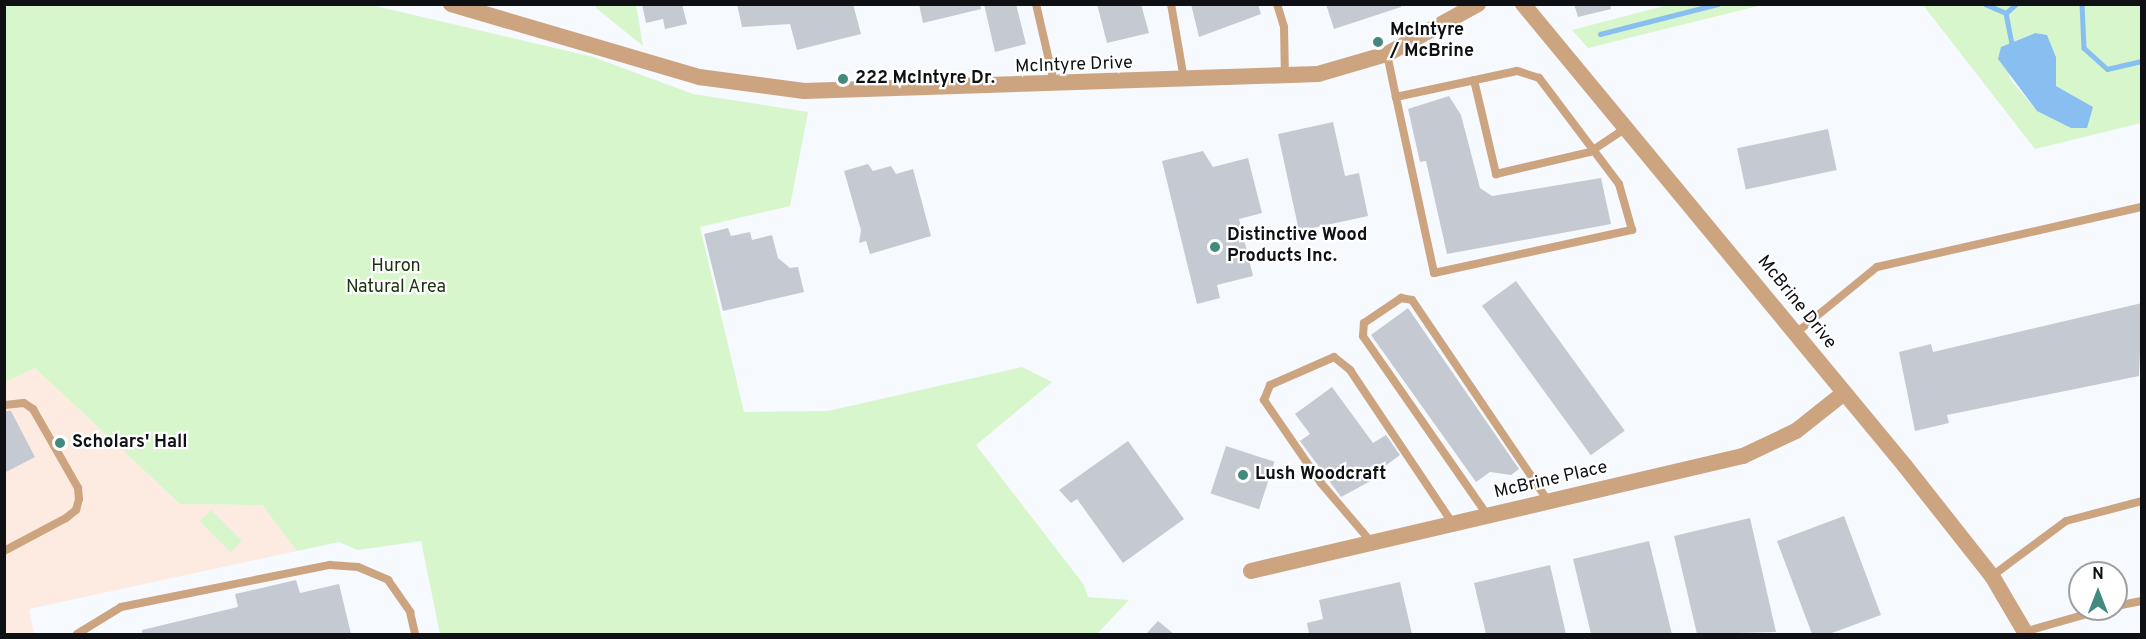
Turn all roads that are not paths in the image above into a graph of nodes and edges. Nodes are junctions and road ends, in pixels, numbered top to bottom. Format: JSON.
{"nodes":[{"id":1,"x":451,"y":4,"type":"edge"},
{"id":2,"x":1036,"y":4,"type":"edge"},
{"id":3,"x":1171,"y":4,"type":"edge"},
{"id":4,"x":1277,"y":4,"type":"edge"},
{"id":5,"x":1478,"y":4,"type":"edge"},
{"id":6,"x":1523,"y":4,"type":"edge"},
{"id":7,"x":1387,"y":54,"type":"junction"},
{"id":8,"x":1285,"y":77,"type":"junction"},
{"id":9,"x":1474,"y":80,"type":"junction"},
{"id":10,"x":1184,"y":82,"type":"junction"},
{"id":11,"x":1056,"y":86,"type":"junction"},
{"id":12,"x":1396,"y":97,"type":"junction"},
{"id":13,"x":1626,"y":128,"type":"junction"},
{"id":14,"x":1590,"y":152,"type":"junction"},
{"id":15,"x":2142,"y":207,"type":"edge"},
{"id":16,"x":1797,"y":333,"type":"junction"},
{"id":17,"x":1844,"y":393,"type":"junction"},
{"id":18,"x":4,"y":405,"type":"edge"},
{"id":19,"x":2142,"y":501,"type":"edge"},
{"id":20,"x":1549,"y":502,"type":"junction"},
{"id":21,"x":1488,"y":516,"type":"junction"},
{"id":22,"x":1453,"y":524,"type":"junction"},
{"id":23,"x":1372,"y":543,"type":"junction"},
{"id":24,"x":4,"y":551,"type":"edge"},
{"id":25,"x":1251,"y":571,"type":"dead end"},
{"id":26,"x":1992,"y":576,"type":"junction"},
{"id":27,"x":2068,"y":620,"type":"edge"},
{"id":28,"x":2025,"y":633,"type":"edge"},
{"id":29,"x":77,"y":634,"type":"edge"},
{"id":30,"x":416,"y":634,"type":"edge"}],
"edges":[{"from":1,"to":11,"type":"street","name":"McIntyre Drive"},
{"from":2,"to":11,"type":"lane"},
{"from":3,"to":10,"type":"lane"},
{"from":4,"to":8,"type":"lane"},
{"from":5,"to":7,"type":"street","name":"McIntyre Drive"},
{"from":6,"to":13,"type":"street","name":"McBrine Drive"},
{"from":7,"to":8,"type":"street","name":"McIntyre Drive"},
{"from":7,"to":12,"type":"lane"},
{"from":8,"to":10,"type":"street","name":"McIntyre Drive"},
{"from":9,"to":12,"type":"lane"},
{"from":9,"to":14,"type":"lane"},
{"from":9,"to":14,"type":"lane"},
{"from":10,"to":11,"type":"street","name":"McIntyre Drive"},
{"from":12,"to":14,"type":"lane"},
{"from":13,"to":14,"type":"lane"},
{"from":13,"to":16,"type":"street","name":"McBrine Drive"},
{"from":15,"to":16,"type":"lane"},
{"from":16,"to":17,"type":"street","name":"McBrine Drive"},
{"from":17,"to":20,"type":"street","name":"McBrine Place"},
{"from":17,"to":26,"type":"street","name":"McBrine Drive"},
{"from":18,"to":24,"type":"lane"},
{"from":19,"to":26,"type":"lane"},
{"from":20,"to":21,"type":"street","name":"McBrine Place"},
{"from":20,"to":21,"type":"lane"},
{"from":21,"to":22,"type":"street","name":"McBrine Place"},
{"from":22,"to":23,"type":"street","name":"McBrine Place"},
{"from":22,"to":23,"type":"lane"},
{"from":23,"to":25,"type":"street","name":"McBrine Place"},
{"from":26,"to":28,"type":"street","name":"McBrine Drive"},
{"from":27,"to":28,"type":"lane"},
{"from":29,"to":30,"type":"lane"}]}
